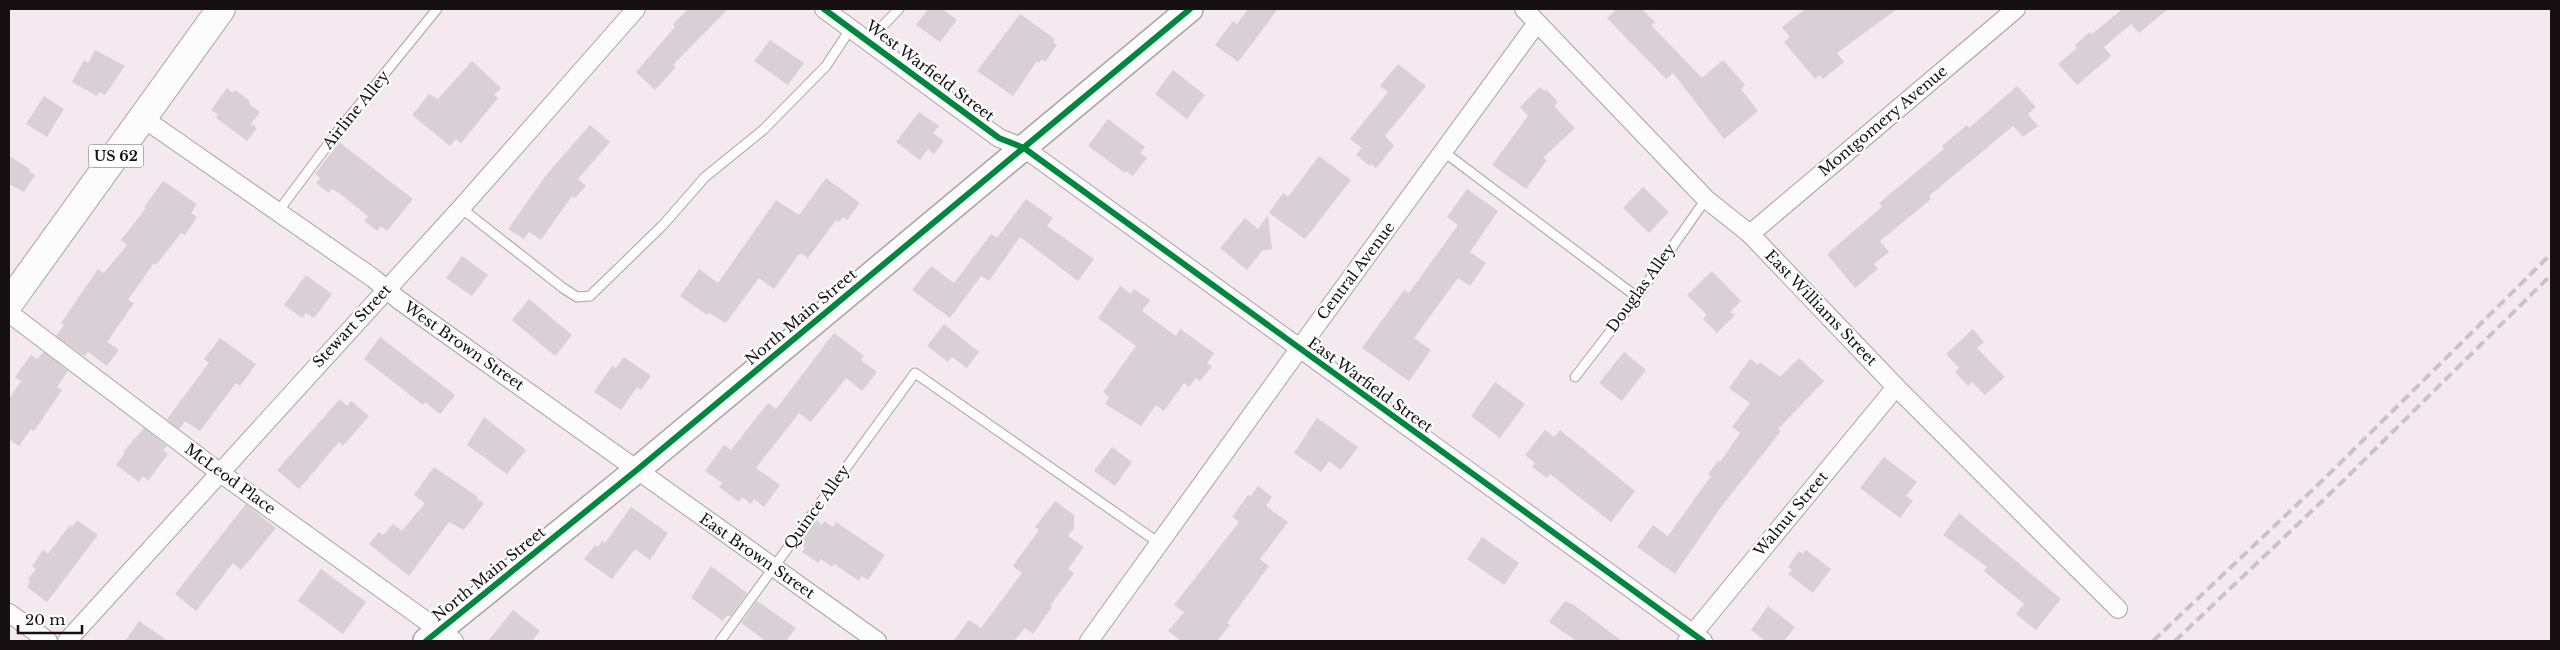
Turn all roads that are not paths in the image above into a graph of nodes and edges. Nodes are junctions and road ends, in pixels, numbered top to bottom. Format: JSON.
{"nodes":[{"id":1,"x":222,"y":9,"type":"edge"},
{"id":2,"x":437,"y":9,"type":"edge"},
{"id":3,"x":636,"y":9,"type":"edge"},
{"id":4,"x":824,"y":9,"type":"edge"},
{"id":5,"x":899,"y":9,"type":"edge"},
{"id":6,"x":1190,"y":9,"type":"edge"},
{"id":7,"x":1524,"y":9,"type":"edge"},
{"id":8,"x":2016,"y":9,"type":"edge"},
{"id":9,"x":1537,"y":24,"type":"junction"},
{"id":10,"x":851,"y":28,"type":"junction"},
{"id":11,"x":869,"y":40,"type":"junction"},
{"id":12,"x":143,"y":118,"type":"junction"},
{"id":13,"x":1024,"y":148,"type":"junction"},
{"id":14,"x":1444,"y":152,"type":"junction"},
{"id":15,"x":1706,"y":199,"type":"junction"},
{"id":16,"x":461,"y":208,"type":"junction"},
{"id":17,"x":277,"y":213,"type":"junction"},
{"id":18,"x":1750,"y":234,"type":"junction"},
{"id":19,"x":386,"y":288,"type":"junction"},
{"id":20,"x":1636,"y":297,"type":"junction"},
{"id":21,"x":9,"y":303,"type":"edge"},
{"id":22,"x":9,"y":313,"type":"edge"},
{"id":23,"x":1299,"y":349,"type":"junction"},
{"id":24,"x":1575,"y":377,"type":"dead end"},
{"id":25,"x":1896,"y":387,"type":"junction"},
{"id":26,"x":638,"y":469,"type":"junction"},
{"id":27,"x":219,"y":472,"type":"junction"},
{"id":28,"x":1159,"y":543,"type":"junction"},
{"id":29,"x":773,"y":568,"type":"junction"},
{"id":30,"x":2118,"y":609,"type":"dead end"},
{"id":31,"x":9,"y":613,"type":"edge"},
{"id":32,"x":440,"y":638,"type":"edge"},
{"id":33,"x":1694,"y":639,"type":"edge"},
{"id":34,"x":48,"y":641,"type":"edge"},
{"id":35,"x":67,"y":641,"type":"edge"},
{"id":36,"x":720,"y":641,"type":"edge"},
{"id":37,"x":877,"y":641,"type":"edge"},
{"id":38,"x":1089,"y":641,"type":"edge"}],
"edges":[{"from":1,"to":12,"type":"main road","number":"US 62"},
{"from":2,"to":17,"type":"lane","name":"Airline Alley"},
{"from":3,"to":16,"type":"street","name":"Stewart Street"},
{"from":4,"to":10,"type":"street","name":"West Warfield Street"},
{"from":5,"to":11,"type":"lane"},
{"from":6,"to":13,"type":"street","name":"North Main Street"},
{"from":7,"to":9,"type":"street","name":"East Williams Street"},
{"from":8,"to":18,"type":"street","name":"Montgomery Avenue"},
{"from":9,"to":14,"type":"street","name":"Central Avenue"},
{"from":9,"to":15,"type":"street","name":"East Williams Street"},
{"from":10,"to":11,"type":"street","name":"West Warfield Street"},
{"from":10,"to":16,"type":"lane"},
{"from":11,"to":13,"type":"street","name":"West Warfield Street"},
{"from":12,"to":17,"type":"street","name":"West Brown Street"},
{"from":12,"to":21,"type":"main road","number":"US 62"},
{"from":13,"to":23,"type":"street","name":"East Warfield Street"},
{"from":13,"to":26,"type":"street","name":"North Main Street"},
{"from":14,"to":20,"type":"lane"},
{"from":14,"to":23,"type":"street","name":"Central Avenue"},
{"from":15,"to":18,"type":"street","name":"East Williams Street"},
{"from":15,"to":20,"type":"lane","name":"Douglas Alley"},
{"from":16,"to":19,"type":"street","name":"Stewart Street"},
{"from":17,"to":19,"type":"street","name":"West Brown Street"},
{"from":18,"to":25,"type":"street","name":"East Williams Street"},
{"from":19,"to":26,"type":"street","name":"West Brown Street"},
{"from":19,"to":27,"type":"street","name":"Stewart Street"},
{"from":20,"to":24,"type":"lane","name":"Douglas Alley"},
{"from":22,"to":27,"type":"street","name":"McLeod Place"},
{"from":23,"to":28,"type":"street","name":"Central Avenue"},
{"from":23,"to":33,"type":"street","name":"East Warfield Street"},
{"from":25,"to":30,"type":"street","name":"East Williams Street"},
{"from":25,"to":33,"type":"street","name":"Walnut Street"},
{"from":26,"to":29,"type":"street","name":"East Brown Street"},
{"from":26,"to":32,"type":"street","name":"North Main Street"},
{"from":27,"to":32,"type":"street","name":"McLeod Place"},
{"from":27,"to":35,"type":"street","name":"Stewart Street"},
{"from":28,"to":29,"type":"lane","name":"Quince Alley"},
{"from":28,"to":38,"type":"street","name":"Central Avenue"},
{"from":29,"to":36,"type":"lane","name":"Quince Alley"},
{"from":29,"to":37,"type":"street","name":"East Brown Street"},
{"from":31,"to":34,"type":"street"}]}
